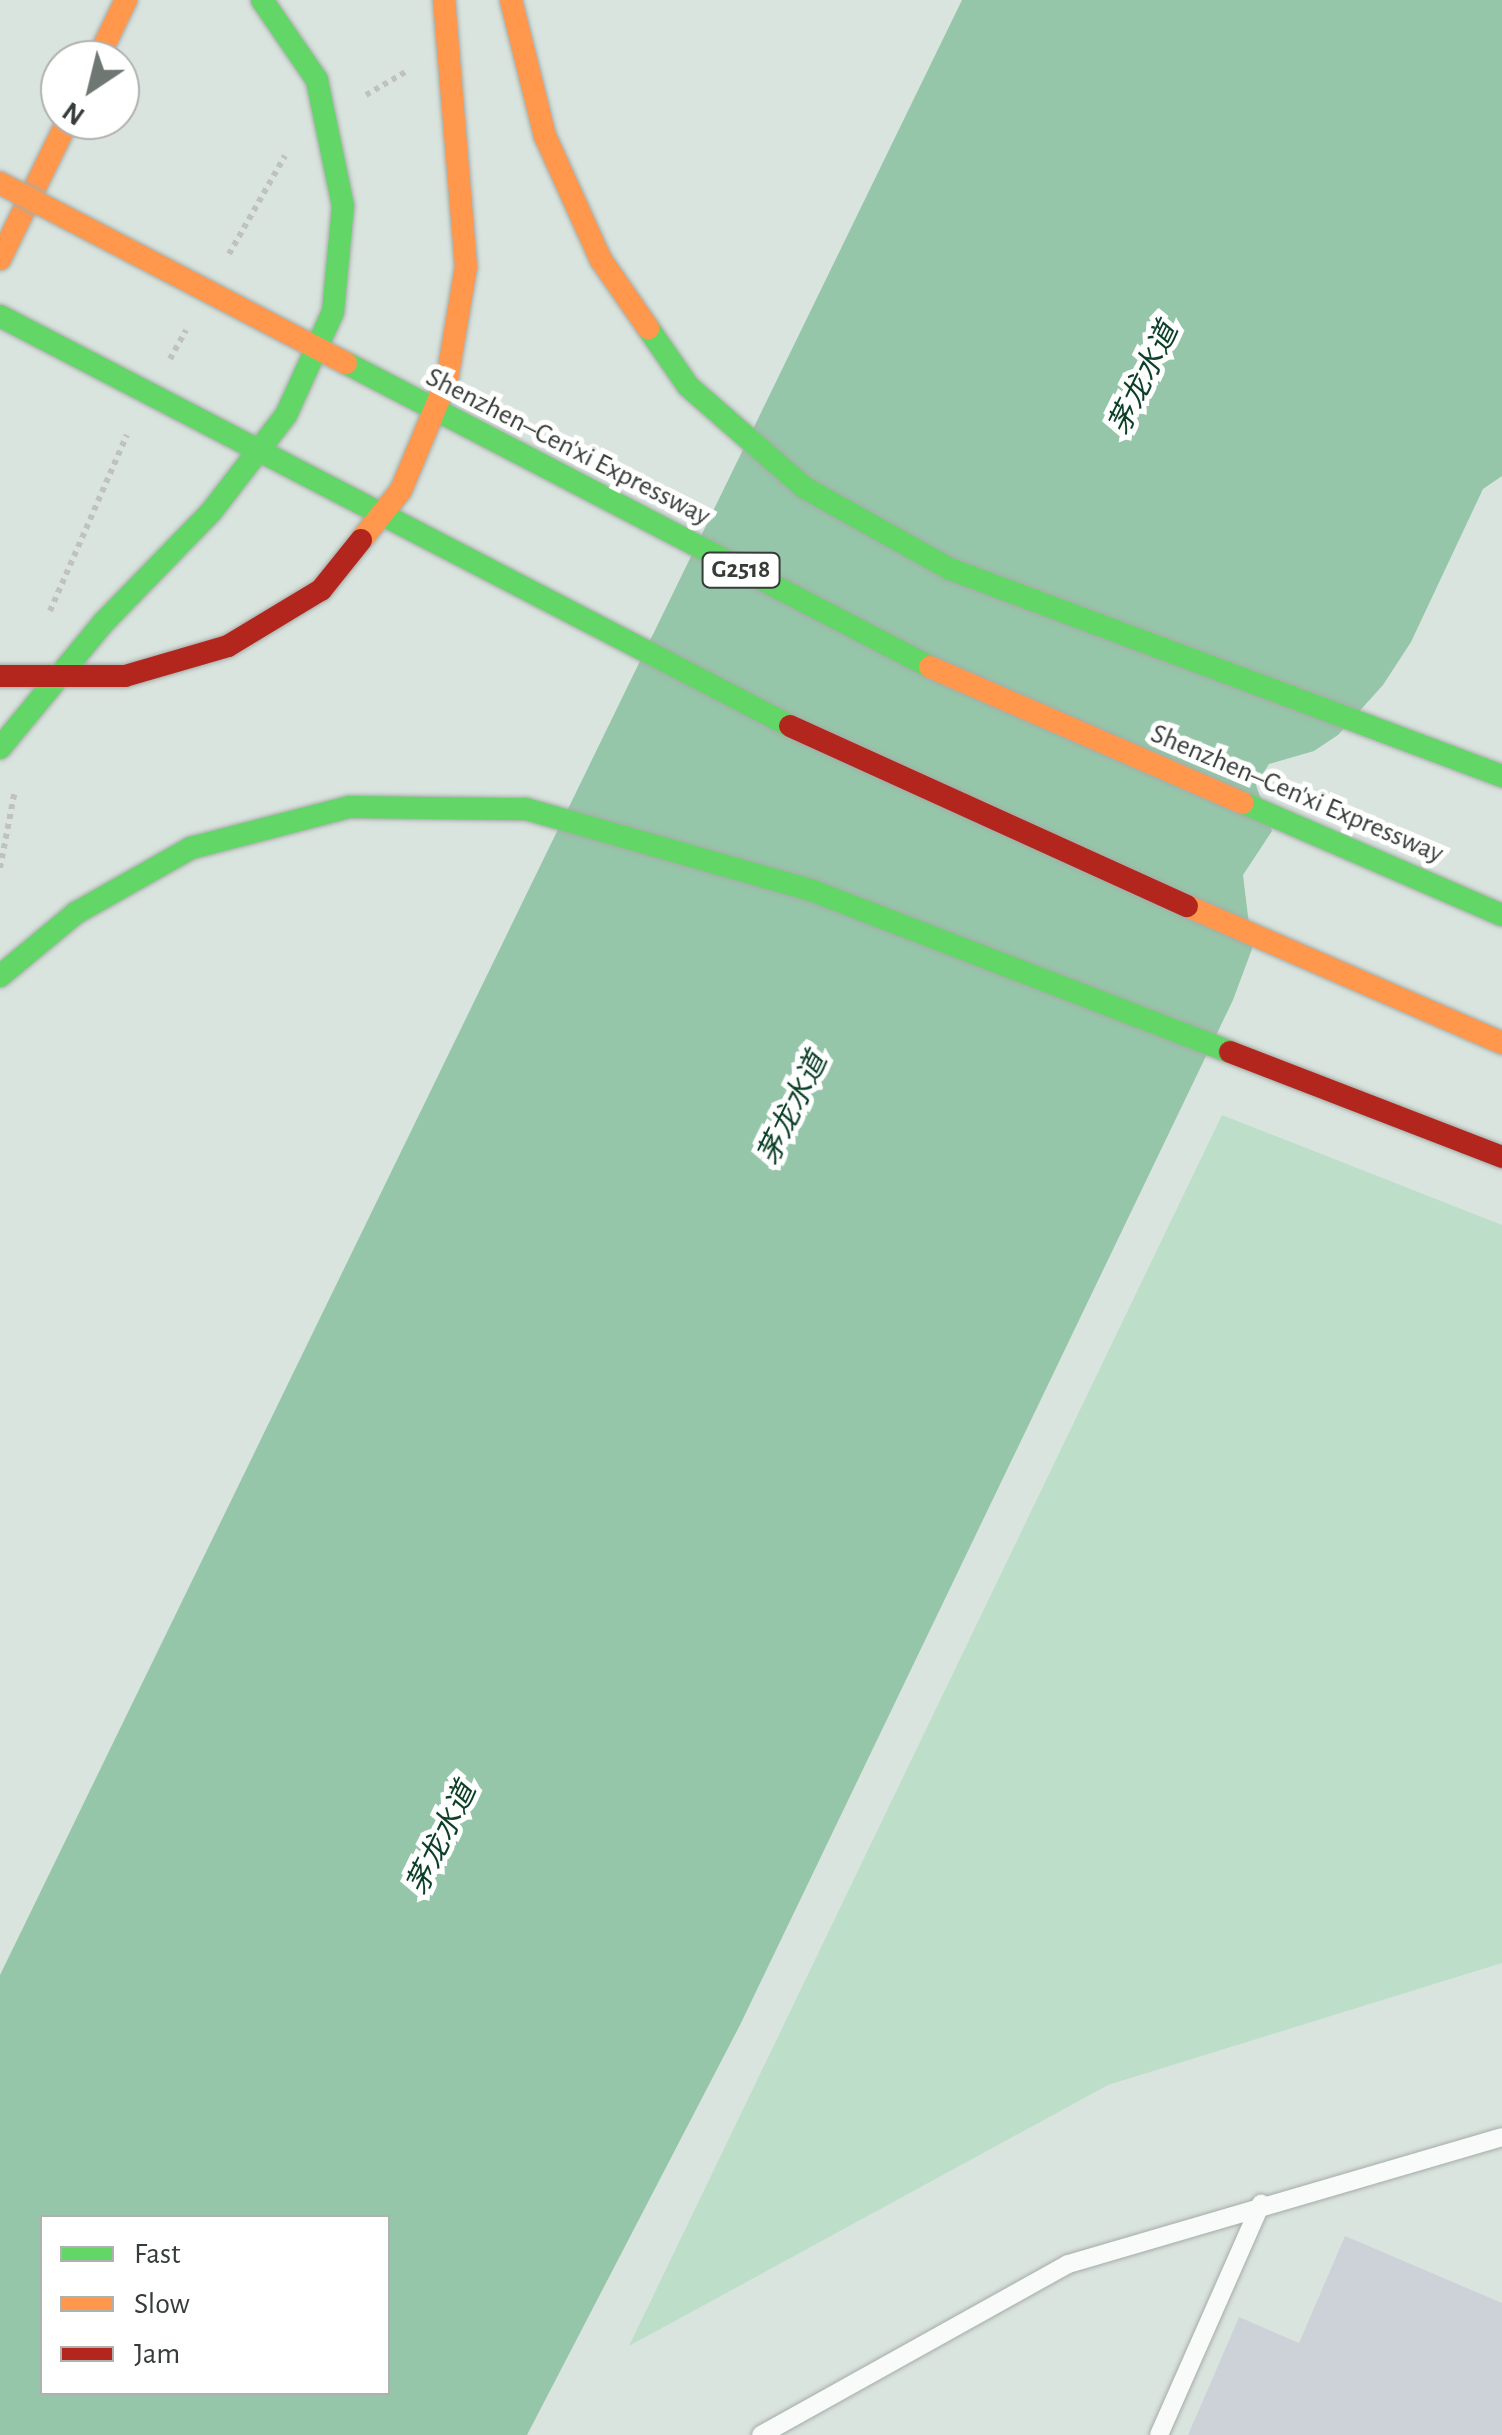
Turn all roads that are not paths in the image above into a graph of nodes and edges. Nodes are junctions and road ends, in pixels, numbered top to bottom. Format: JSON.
{"nodes":[{"id":1,"x":126,"y":0,"type":"edge"},
{"id":2,"x":262,"y":0,"type":"edge"},
{"id":3,"x":444,"y":0,"type":"edge"},
{"id":4,"x":511,"y":0,"type":"edge"},
{"id":5,"x":107,"y":40,"type":"edge"},
{"id":6,"x":58,"y":140,"type":"edge"},
{"id":7,"x":0,"y":183,"type":"edge"},
{"id":8,"x":0,"y":259,"type":"edge"},
{"id":9,"x":0,"y":316,"type":"edge"},
{"id":10,"x":0,"y":676,"type":"edge"},
{"id":11,"x":0,"y":748,"type":"edge"},
{"id":12,"x":1502,"y":776,"type":"edge"},
{"id":13,"x":1502,"y":915,"type":"edge"},
{"id":14,"x":0,"y":976,"type":"edge"},
{"id":15,"x":1502,"y":1044,"type":"edge"},
{"id":16,"x":1502,"y":1156,"type":"edge"},
{"id":17,"x":1502,"y":2137,"type":"edge"},
{"id":18,"x":1261,"y":2204,"type":"junction"},
{"id":19,"x":761,"y":2435,"type":"edge"},
{"id":20,"x":1159,"y":2435,"type":"edge"}],
"edges":[{"from":1,"to":5,"type":"main road"},
{"from":2,"to":11,"type":"main road","bridge":true},
{"from":3,"to":10,"type":"main road","bridge":true},
{"from":4,"to":12,"type":"main road","bridge":true},
{"from":6,"to":8,"type":"main road"},
{"from":7,"to":13,"type":"main road","name":"Shenzhen–Cen'xi Expressway","number":"G2518","bridge":true},
{"from":9,"to":15,"type":"main road","bridge":true},
{"from":14,"to":16,"type":"main road"},
{"from":17,"to":18,"type":"lane"},
{"from":18,"to":19,"type":"lane"},
{"from":18,"to":20,"type":"lane"}]}
